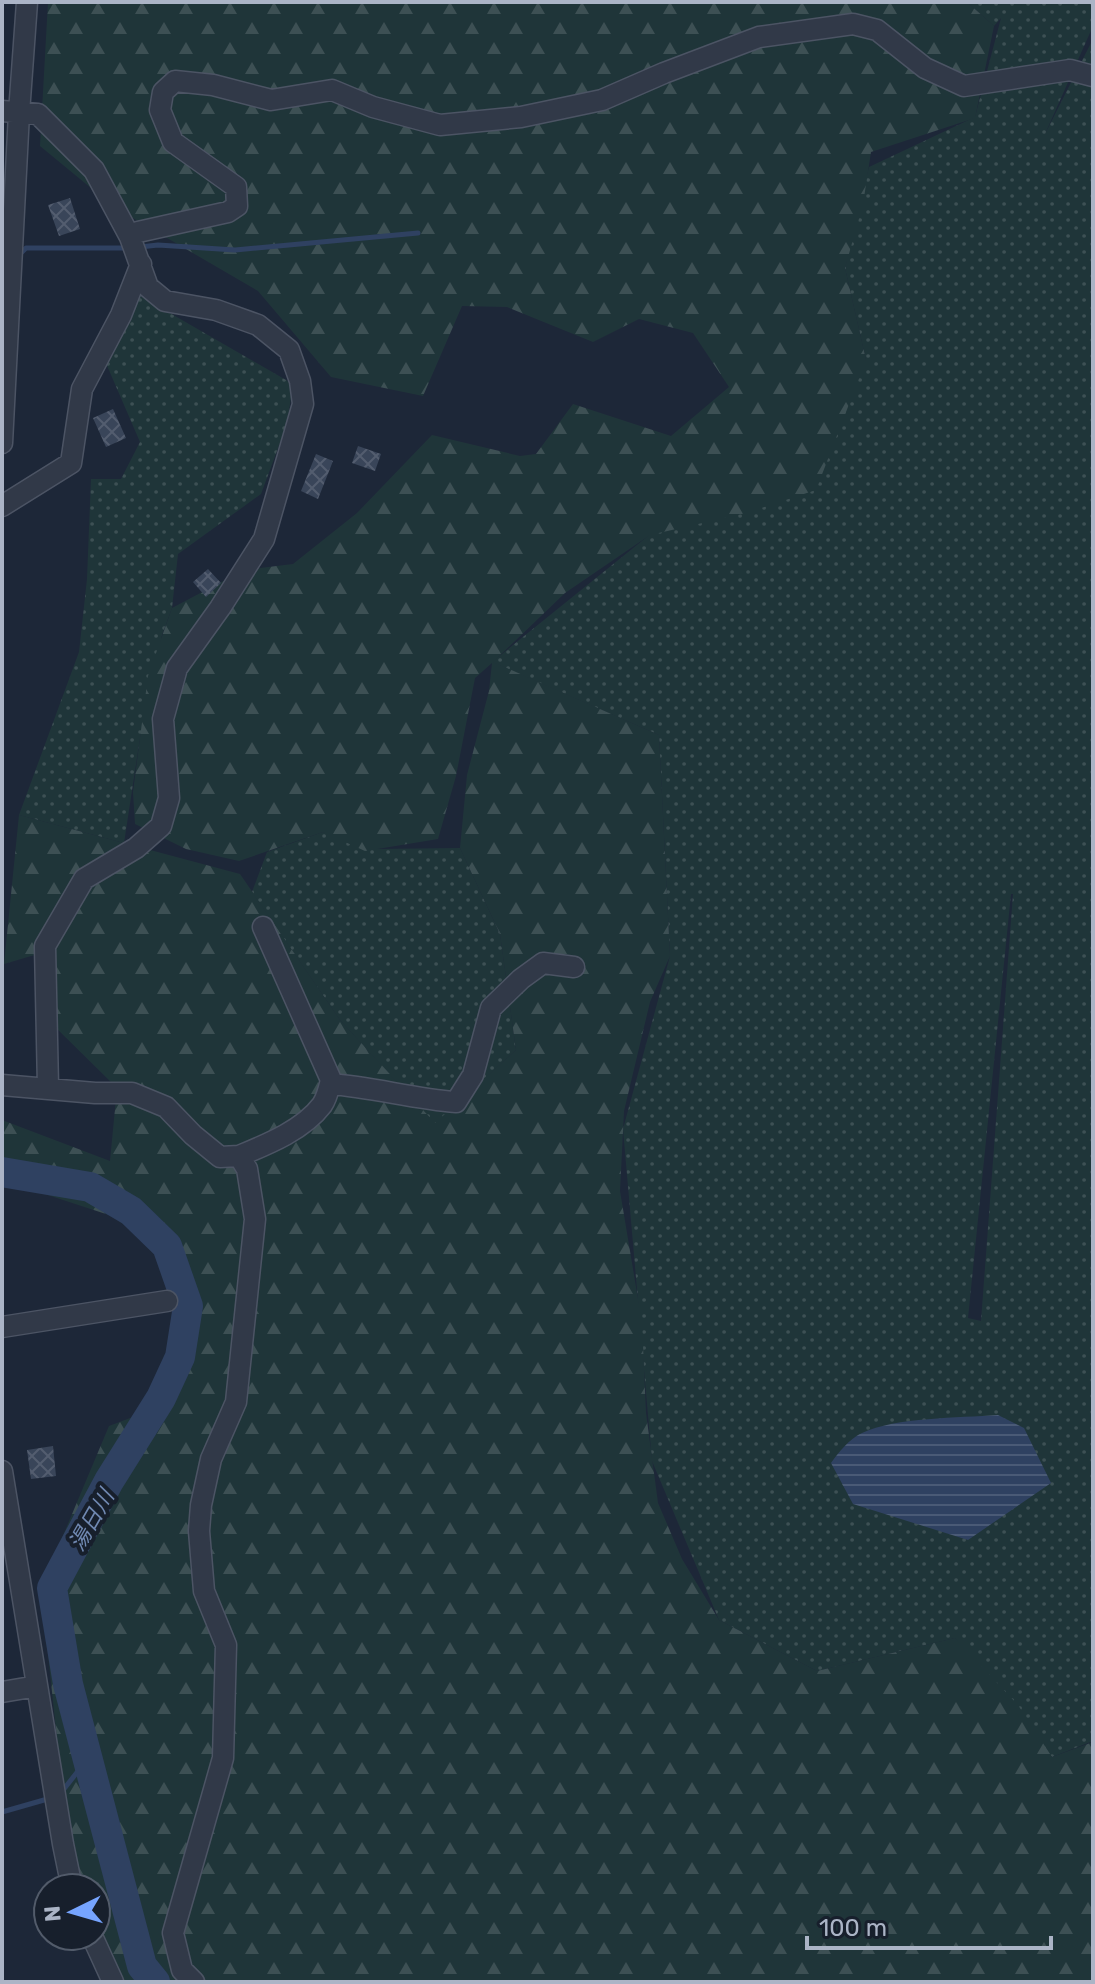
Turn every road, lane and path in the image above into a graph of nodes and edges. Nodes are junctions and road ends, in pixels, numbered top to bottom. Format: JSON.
{"nodes":[{"id":1,"x":27,"y":2,"type":"edge"},
{"id":2,"x":1093,"y":76,"type":"edge"},
{"id":3,"x":10,"y":112,"type":"edge"},
{"id":4,"x":130,"y":237,"type":"junction"},
{"id":5,"x":141,"y":264,"type":"junction"},
{"id":6,"x":6,"y":288,"type":"edge"},
{"id":7,"x":2,"y":443,"type":"edge"},
{"id":8,"x":2,"y":506,"type":"edge"},
{"id":9,"x":263,"y":927,"type":"dead end"},
{"id":10,"x":574,"y":967,"type":"dead end"},
{"id":11,"x":330,"y":1084,"type":"junction"},
{"id":12,"x":2,"y":1085,"type":"edge"},
{"id":13,"x":48,"y":1087,"type":"junction"},
{"id":14,"x":239,"y":1156,"type":"junction"},
{"id":15,"x":167,"y":1301,"type":"dead end"},
{"id":16,"x":2,"y":1327,"type":"edge"},
{"id":17,"x":2,"y":1471,"type":"edge"},
{"id":18,"x":37,"y":1686,"type":"junction"},
{"id":19,"x":2,"y":1692,"type":"edge"},
{"id":20,"x":69,"y":1872,"type":"edge"},
{"id":21,"x":99,"y":1952,"type":"edge"},
{"id":22,"x":113,"y":1982,"type":"edge"},
{"id":23,"x":194,"y":1982,"type":"edge"}],
"edges":[{"from":1,"to":3,"type":"street"},
{"from":2,"to":4,"type":"street"},
{"from":3,"to":4,"type":"street"},
{"from":3,"to":6,"type":"street"},
{"from":4,"to":5,"type":"street"},
{"from":5,"to":8,"type":"street"},
{"from":5,"to":13,"type":"street"},
{"from":6,"to":7,"type":"street"},
{"from":9,"to":11,"type":"street"},
{"from":10,"to":11,"type":"street"},
{"from":11,"to":14,"type":"street"},
{"from":12,"to":13,"type":"street"},
{"from":13,"to":14,"type":"street"},
{"from":14,"to":23,"type":"street"},
{"from":15,"to":16,"type":"street"},
{"from":17,"to":18,"type":"street"},
{"from":18,"to":19,"type":"street"},
{"from":18,"to":20,"type":"street"},
{"from":21,"to":22,"type":"street"}]}
